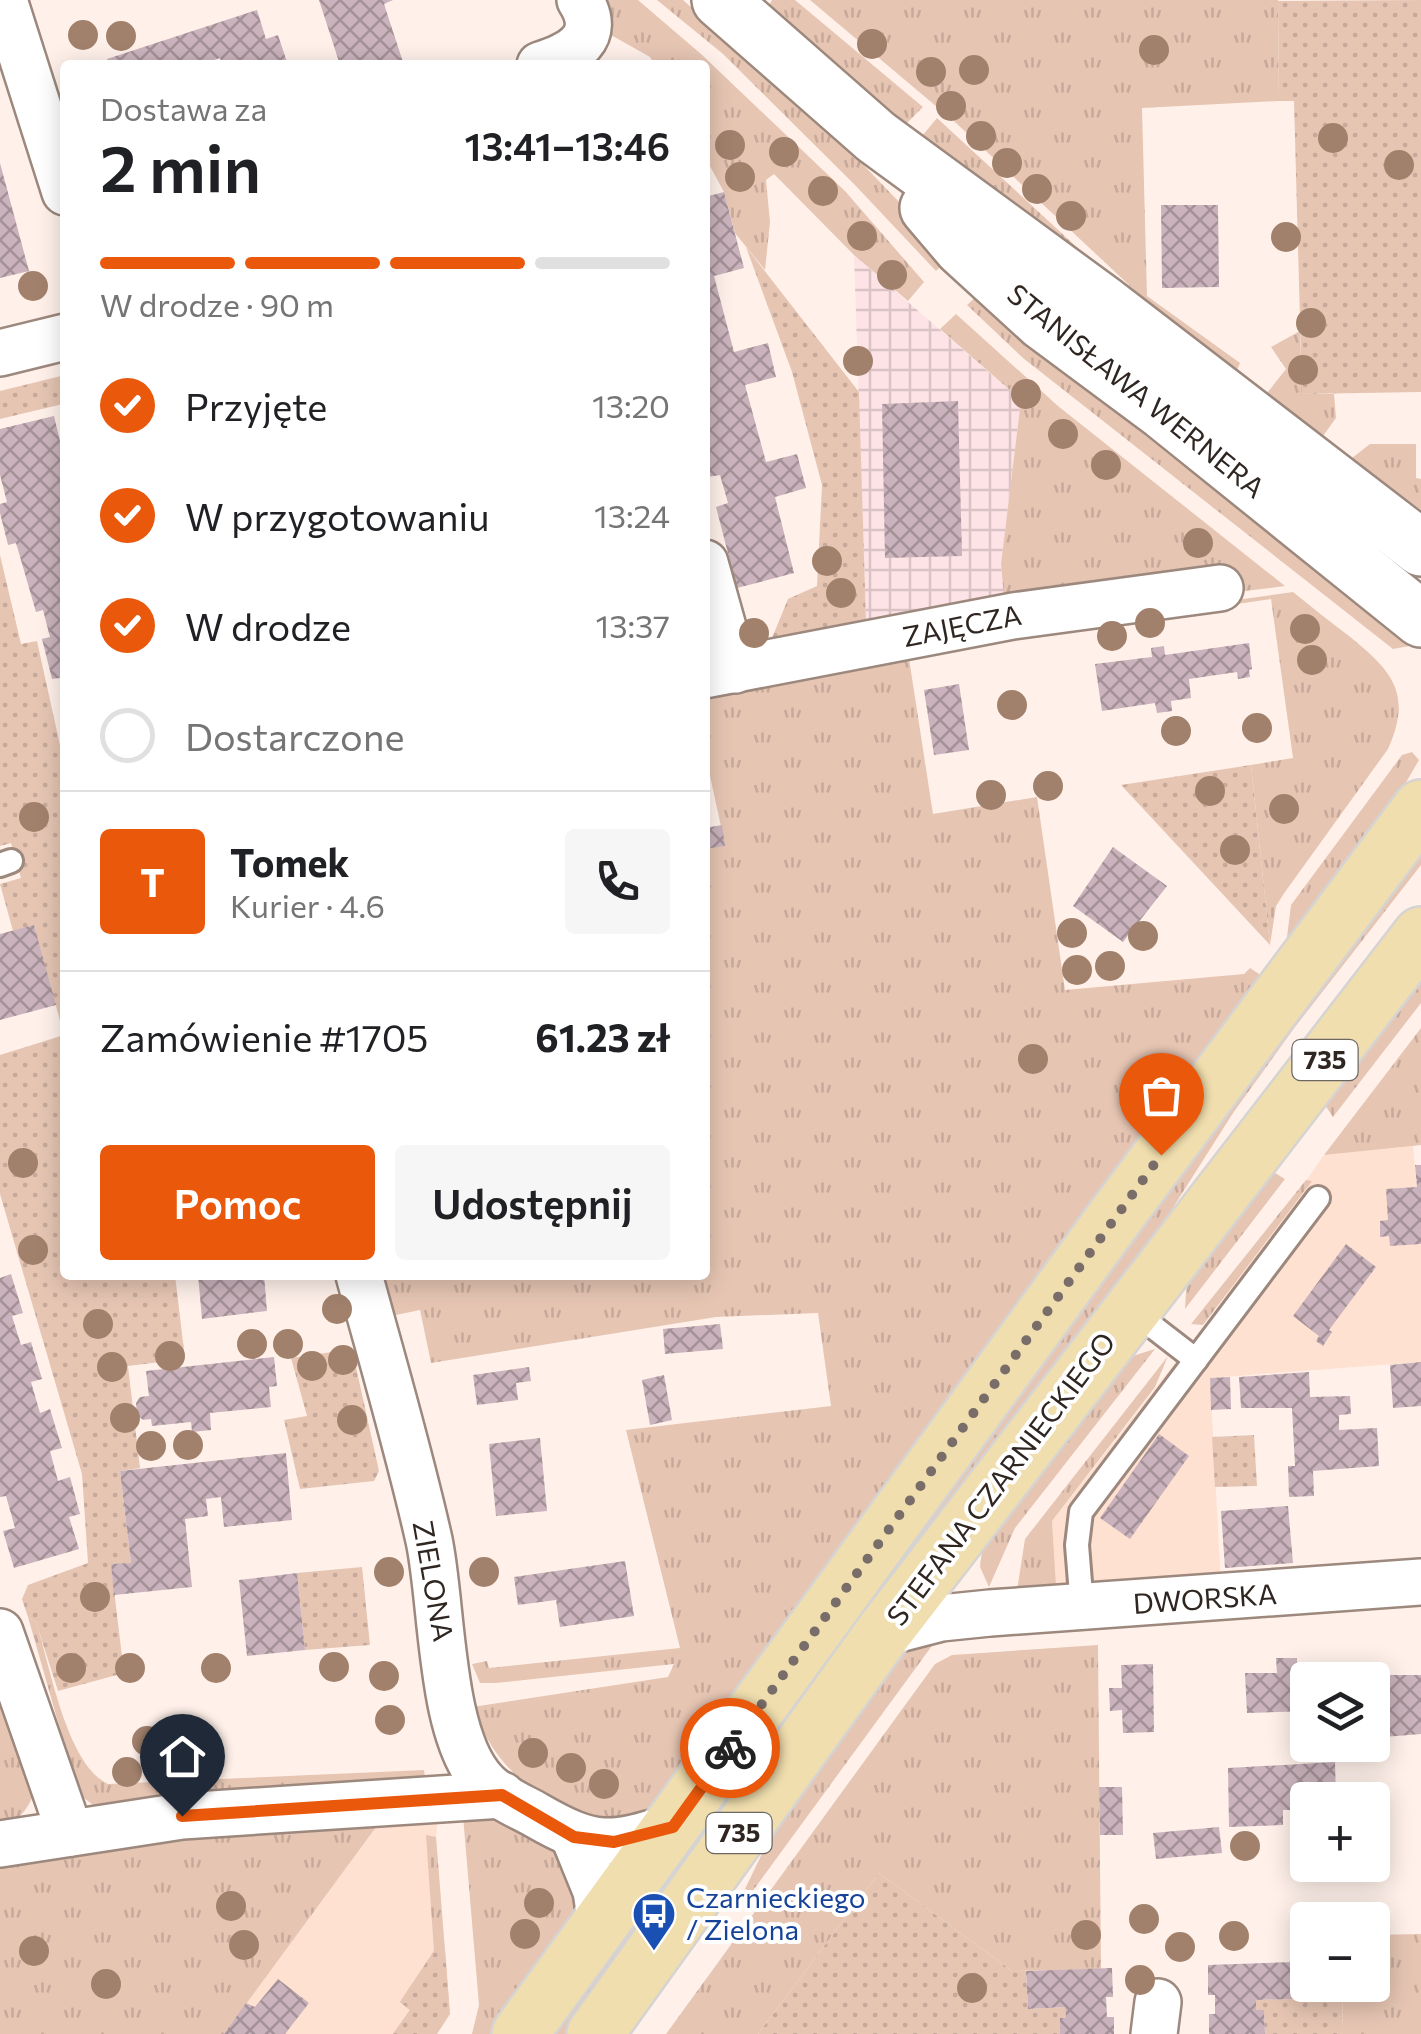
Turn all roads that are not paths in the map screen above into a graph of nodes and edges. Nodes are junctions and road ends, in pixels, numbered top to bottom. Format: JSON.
{"nodes":[{"id":1,"x":4,"y":0,"type":"edge"},
{"id":2,"x":580,"y":0,"type":"edge"},
{"id":3,"x":720,"y":0,"type":"edge"},
{"id":4,"x":554,"y":60,"type":"edge"},
{"id":5,"x":876,"y":137,"type":"junction"},
{"id":6,"x":60,"y":176,"type":"edge"},
{"id":7,"x":60,"y":338,"type":"edge"},
{"id":8,"x":0,"y":353,"type":"edge"},
{"id":9,"x":1421,"y":548,"type":"edge"},
{"id":10,"x":1220,"y":588,"type":"dead end"},
{"id":11,"x":710,"y":600,"type":"edge"},
{"id":12,"x":1421,"y":619,"type":"edge"},
{"id":13,"x":720,"y":673,"type":"edge"},
{"id":14,"x":1421,"y":808,"type":"edge"},
{"id":15,"x":1421,"y":934,"type":"edge"},
{"id":16,"x":1318,"y":1198,"type":"dead end"},
{"id":17,"x":360,"y":1280,"type":"edge"},
{"id":18,"x":1130,"y":1309,"type":"junction"},
{"id":19,"x":1196,"y":1360,"type":"junction"},
{"id":20,"x":967,"y":1523,"type":"junction"},
{"id":21,"x":1421,"y":1582,"type":"edge"},
{"id":22,"x":1082,"y":1607,"type":"junction"},
{"id":23,"x":990,"y":1613,"type":"junction"},
{"id":24,"x":0,"y":1632,"type":"edge"},
{"id":25,"x":884,"y":1633,"type":"junction"},
{"id":26,"x":502,"y":1795,"type":"junction"},
{"id":27,"x":673,"y":1827,"type":"junction"},
{"id":28,"x":70,"y":1833,"type":"junction"},
{"id":29,"x":574,"y":1837,"type":"junction"},
{"id":30,"x":0,"y":1844,"type":"edge"},
{"id":31,"x":601,"y":1925,"type":"junction"},
{"id":32,"x":520,"y":2034,"type":"edge"},
{"id":33,"x":595,"y":2034,"type":"edge"}],
"edges":[{"from":1,"to":6,"type":"street"},
{"from":2,"to":4,"type":"street"},
{"from":3,"to":5,"type":"street","name":"STANISŁAWA WERNERA"},
{"from":5,"to":9,"type":"street","name":"STANISŁAWA WERNERA"},
{"from":5,"to":12,"type":"street","name":"STANISŁAWA WERNERA"},
{"from":7,"to":8,"type":"street"},
{"from":10,"to":13,"type":"street","name":"ZAJĘCZA"},
{"from":11,"to":13,"type":"street"},
{"from":14,"to":27,"type":"main road","name":"STEFANA CZARNIECKIEGO","number":"735"},
{"from":15,"to":18,"type":"main road","name":"STEFANA CZARNIECKIEGO","number":"735"},
{"from":16,"to":19,"type":"lane"},
{"from":17,"to":26,"type":"street","name":"ZIELONA"},
{"from":18,"to":19,"type":"lane"},
{"from":18,"to":20,"type":"main road","name":"STEFANA CZARNIECKIEGO","number":"735"},
{"from":19,"to":22,"type":"lane"},
{"from":20,"to":23,"type":"street"},
{"from":20,"to":25,"type":"main road","name":"STEFANA CZARNIECKIEGO","number":"735"},
{"from":21,"to":22,"type":"street","name":"DWORSKA"},
{"from":22,"to":23,"type":"street","name":"DWORSKA"},
{"from":23,"to":25,"type":"street","name":"DWORSKA"},
{"from":24,"to":28,"type":"street"},
{"from":25,"to":33,"type":"main road","name":"STEFANA CZARNIECKIEGO","number":"735"},
{"from":26,"to":28,"type":"street"},
{"from":26,"to":29,"type":"street","name":"ZIELONA"},
{"from":27,"to":29,"type":"street","name":"ZIELONA"},
{"from":27,"to":31,"type":"main road","name":"STEFANA CZARNIECKIEGO","number":"735"},
{"from":28,"to":30,"type":"street"},
{"from":29,"to":31,"type":"street"},
{"from":31,"to":32,"type":"main road","name":"STEFANA CZARNIECKIEGO","number":"735"}]}
